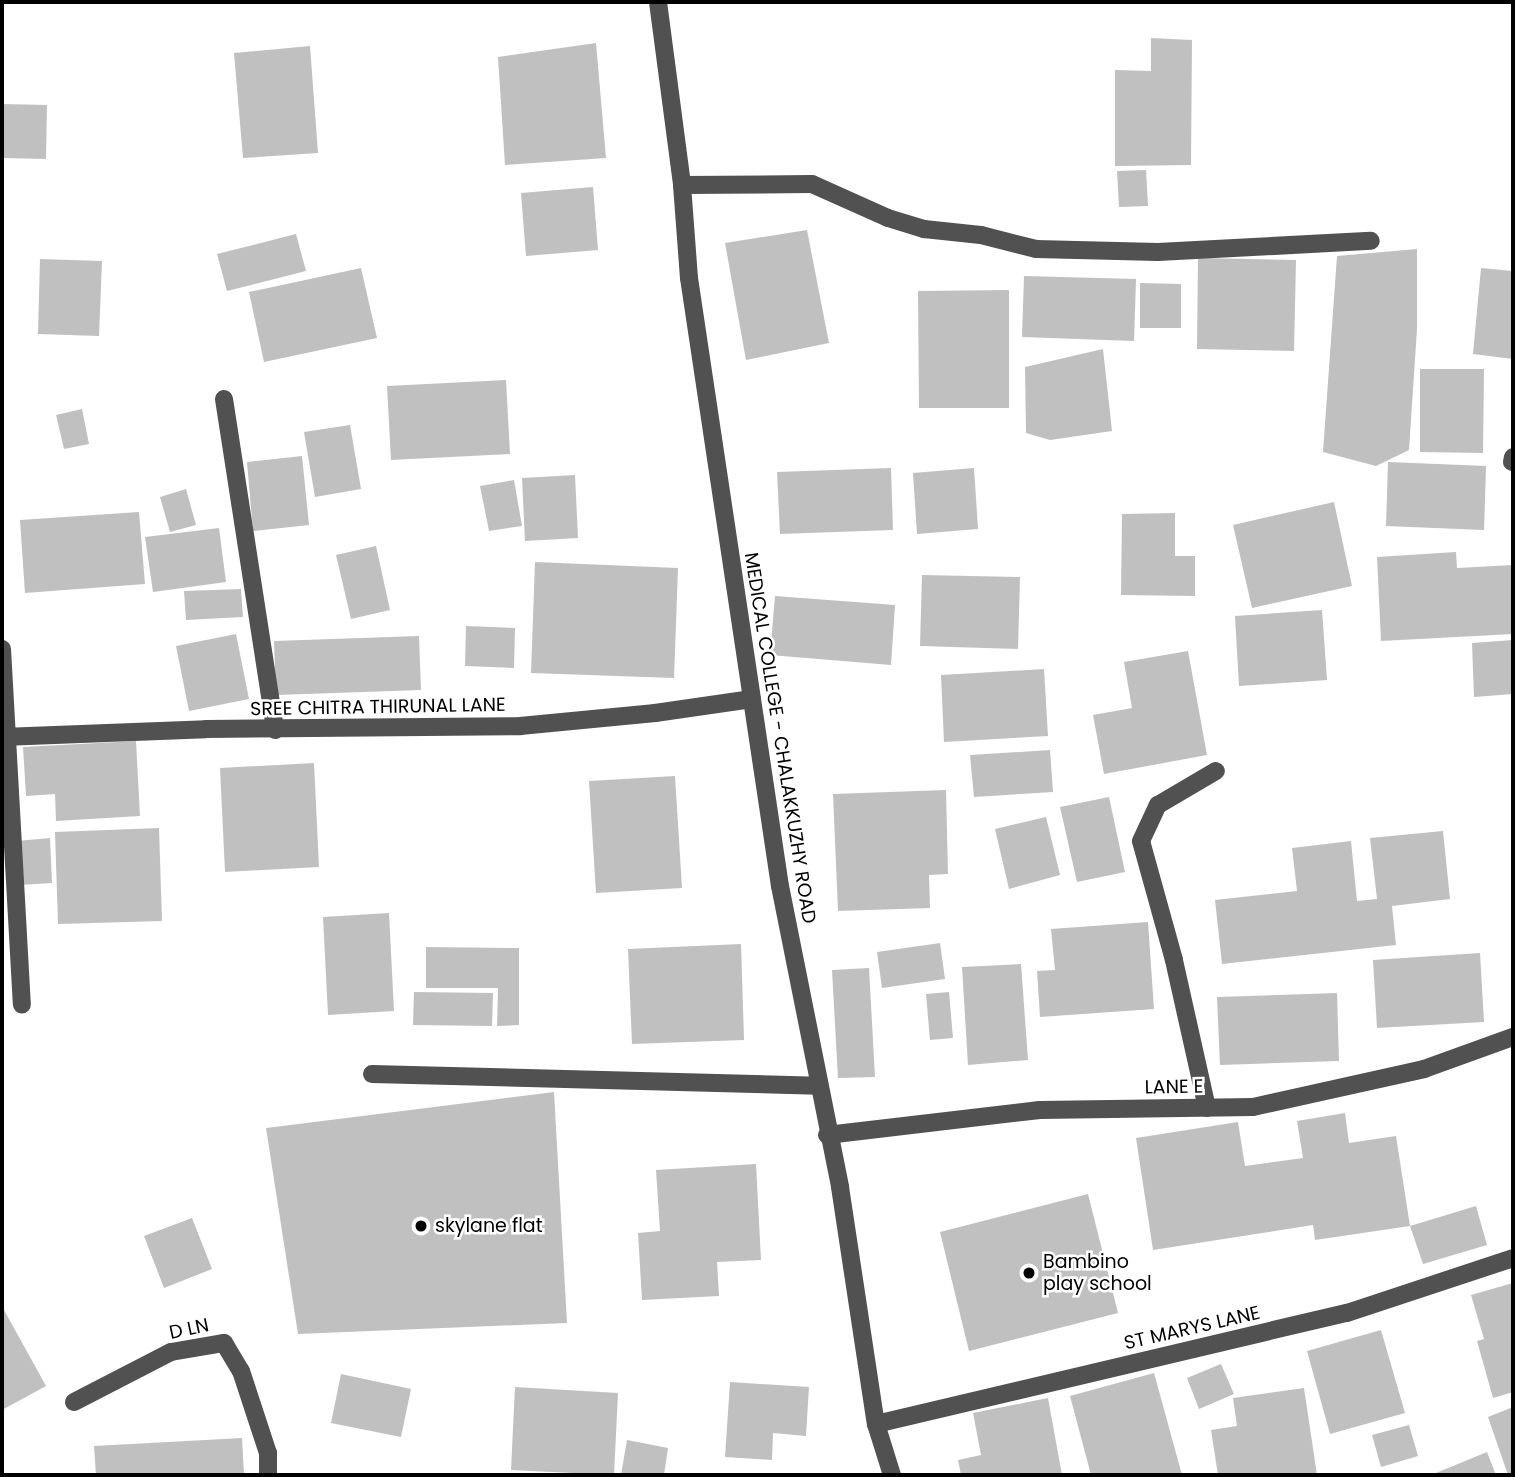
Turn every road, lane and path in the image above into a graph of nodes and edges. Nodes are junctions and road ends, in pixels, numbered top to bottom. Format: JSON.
{"nodes":[{"id":1,"x":658,"y":2,"type":"edge"},
{"id":2,"x":682,"y":185,"type":"junction"},
{"id":3,"x":1371,"y":241,"type":"dead end"},
{"id":4,"x":224,"y":399,"type":"dead end"},
{"id":5,"x":2,"y":649,"type":"edge"},
{"id":6,"x":752,"y":699,"type":"junction"},
{"id":7,"x":275,"y":730,"type":"junction"},
{"id":8,"x":5,"y":736,"type":"edge"},
{"id":9,"x":1216,"y":771,"type":"dead end"},
{"id":10,"x":22,"y":1004,"type":"dead end"},
{"id":11,"x":1513,"y":1037,"type":"edge"},
{"id":12,"x":372,"y":1074,"type":"dead end"},
{"id":13,"x":818,"y":1086,"type":"junction"},
{"id":14,"x":1207,"y":1108,"type":"junction"},
{"id":15,"x":827,"y":1135,"type":"junction"},
{"id":16,"x":1513,"y":1258,"type":"edge"},
{"id":17,"x":74,"y":1402,"type":"dead end"},
{"id":18,"x":876,"y":1424,"type":"junction"},
{"id":19,"x":268,"y":1475,"type":"edge"},
{"id":20,"x":892,"y":1475,"type":"edge"}],
"edges":[{"from":1,"to":2,"type":"street","name":"MEDICAL COLLEGE - CHALAKKUZHY ROAD"},
{"from":2,"to":3,"type":"street"},
{"from":2,"to":6,"type":"street","name":"MEDICAL COLLEGE - CHALAKKUZHY ROAD"},
{"from":4,"to":7,"type":"street"},
{"from":5,"to":8,"type":"street"},
{"from":6,"to":7,"type":"street","name":"SREE CHITRA THIRUNAL LANE"},
{"from":6,"to":13,"type":"street","name":"MEDICAL COLLEGE - CHALAKKUZHY ROAD"},
{"from":7,"to":8,"type":"street","name":"SREE CHITRA THIRUNAL LANE"},
{"from":8,"to":10,"type":"street"},
{"from":9,"to":14,"type":"street"},
{"from":11,"to":14,"type":"street","name":"LANE E"},
{"from":12,"to":13,"type":"street"},
{"from":13,"to":15,"type":"street","name":"MEDICAL COLLEGE - CHALAKKUZHY ROAD"},
{"from":14,"to":15,"type":"street","name":"LANE E"},
{"from":15,"to":18,"type":"street","name":"MEDICAL COLLEGE - CHALAKKUZHY ROAD"},
{"from":16,"to":18,"type":"street","name":"ST MARYS LANE"},
{"from":17,"to":19,"type":"street","name":"D LN"},
{"from":18,"to":20,"type":"street","name":"MEDICAL COLLEGE - CHALAKKUZHY ROAD"}]}
